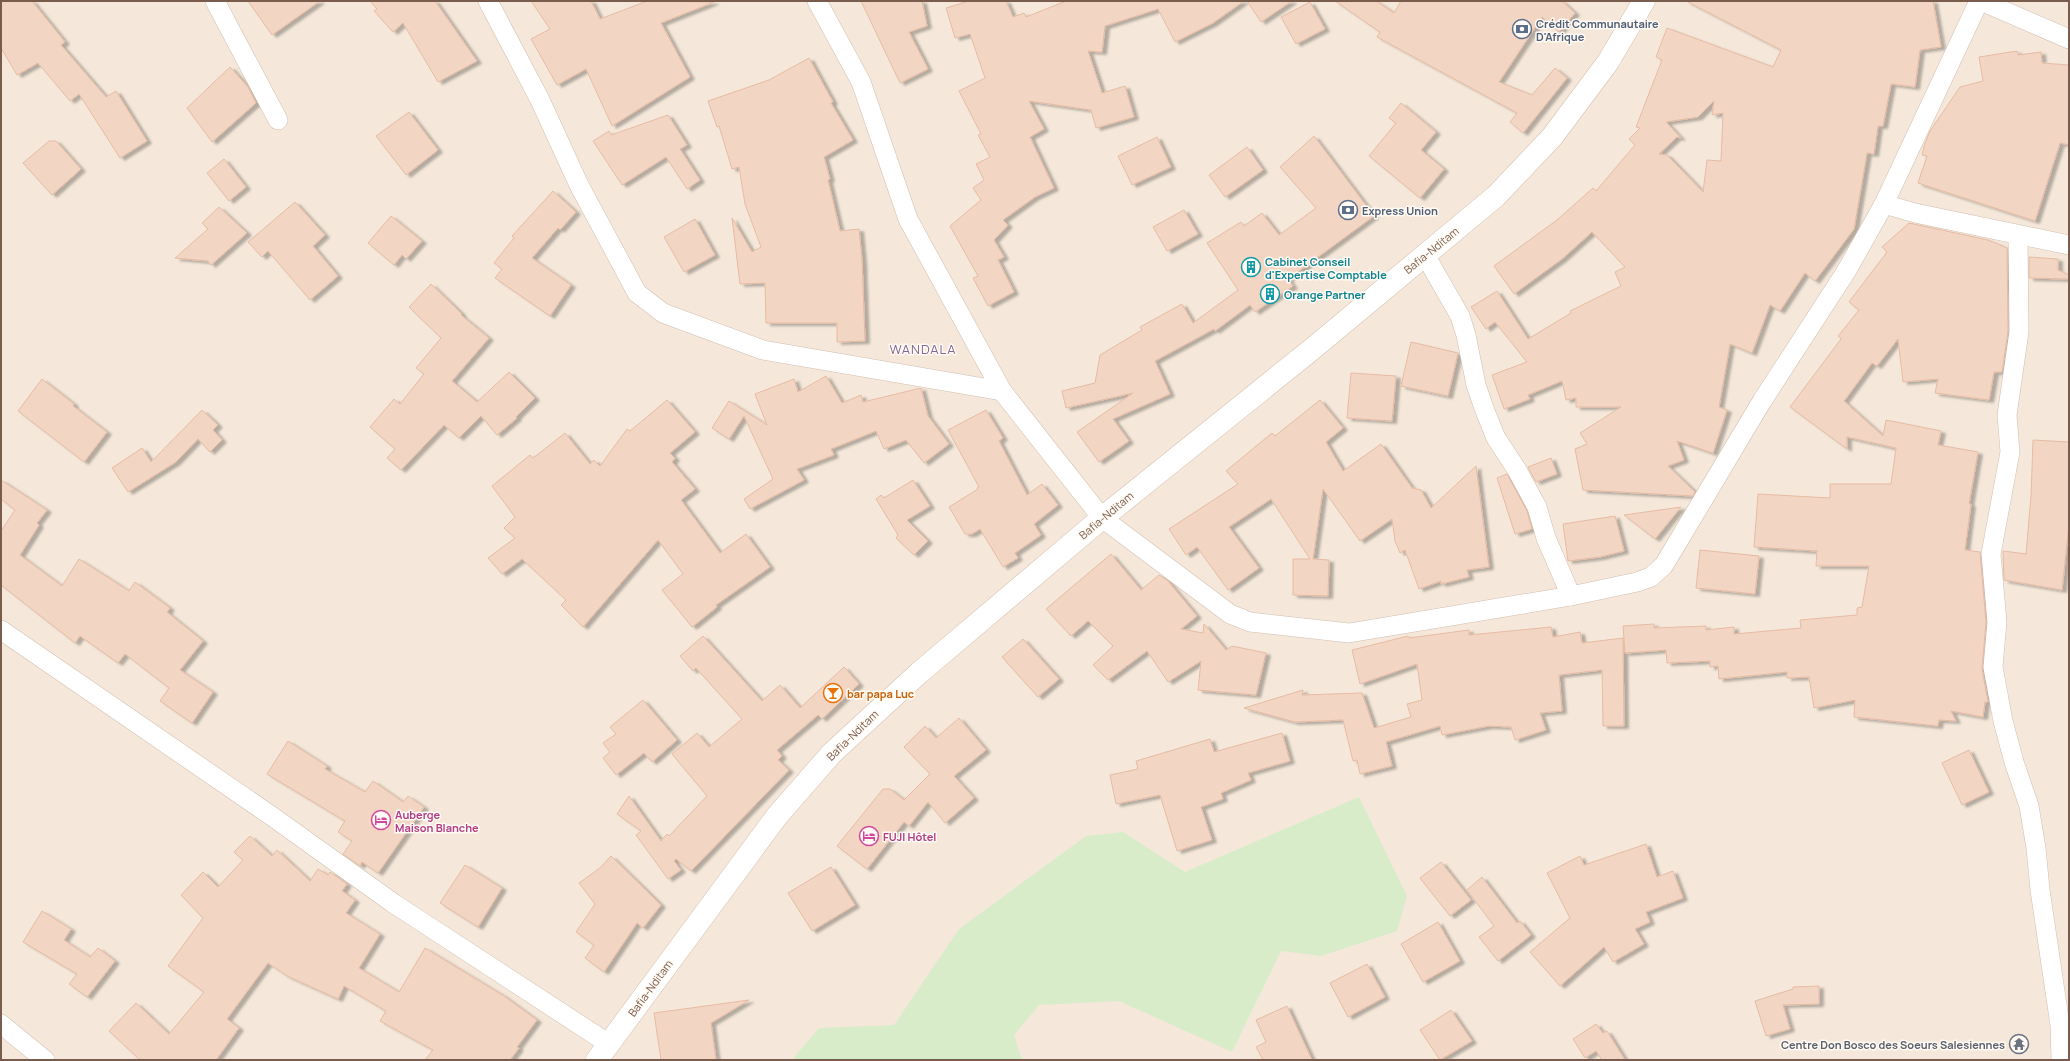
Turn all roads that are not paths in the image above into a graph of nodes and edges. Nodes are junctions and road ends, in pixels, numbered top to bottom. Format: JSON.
{"nodes":[{"id":1,"x":215,"y":1,"type":"edge"},
{"id":2,"x":488,"y":1,"type":"edge"},
{"id":3,"x":817,"y":1,"type":"edge"},
{"id":4,"x":1644,"y":1,"type":"edge"},
{"id":5,"x":1980,"y":1,"type":"edge"},
{"id":6,"x":2069,"y":39,"type":"edge"},
{"id":7,"x":278,"y":120,"type":"dead end"},
{"id":8,"x":1884,"y":204,"type":"junction"},
{"id":9,"x":2018,"y":235,"type":"junction"},
{"id":10,"x":2069,"y":245,"type":"edge"},
{"id":11,"x":1425,"y":255,"type":"junction"},
{"id":12,"x":1002,"y":392,"type":"junction"},
{"id":13,"x":1102,"y":518,"type":"junction"},
{"id":14,"x":1571,"y":596,"type":"junction"},
{"id":15,"x":1,"y":630,"type":"edge"},
{"id":16,"x":1,"y":1024,"type":"edge"},
{"id":17,"x":603,"y":1052,"type":"edge"},
{"id":18,"x":45,"y":1060,"type":"edge"},
{"id":19,"x":2061,"y":1060,"type":"edge"}],
"edges":[{"from":1,"to":7,"type":"street"},
{"from":2,"to":12,"type":"street"},
{"from":3,"to":12,"type":"street"},
{"from":4,"to":11,"type":"main road","name":"Bafia-Nditam"},
{"from":5,"to":6,"type":"street"},
{"from":5,"to":8,"type":"street"},
{"from":8,"to":9,"type":"street"},
{"from":8,"to":14,"type":"street"},
{"from":9,"to":10,"type":"street"},
{"from":9,"to":19,"type":"street"},
{"from":11,"to":13,"type":"main road","name":"Bafia-Nditam"},
{"from":11,"to":14,"type":"street"},
{"from":12,"to":13,"type":"street"},
{"from":13,"to":14,"type":"street"},
{"from":13,"to":17,"type":"main road","name":"Bafia-Nditam"},
{"from":15,"to":17,"type":"street"},
{"from":16,"to":18,"type":"street"}]}
